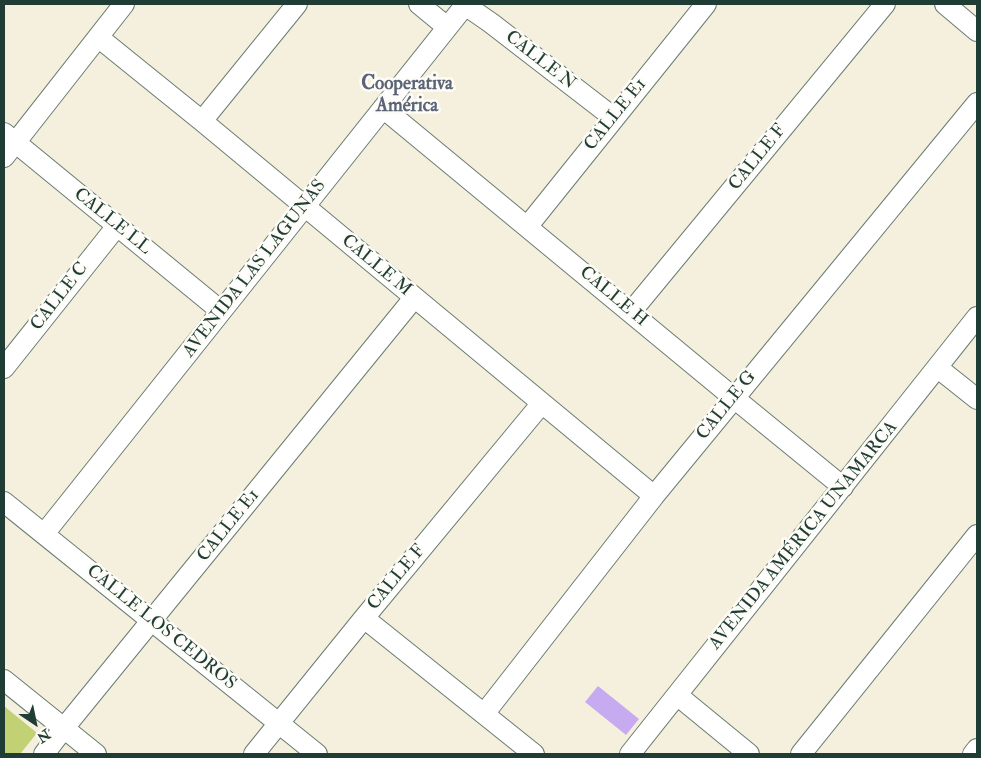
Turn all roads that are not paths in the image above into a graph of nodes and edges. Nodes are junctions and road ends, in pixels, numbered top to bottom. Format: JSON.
{"nodes":[{"id":1,"x":124,"y":4,"type":"edge"},
{"id":2,"x":297,"y":4,"type":"edge"},
{"id":3,"x":419,"y":4,"type":"edge"},
{"id":4,"x":465,"y":4,"type":"edge"},
{"id":5,"x":706,"y":4,"type":"edge"},
{"id":6,"x":885,"y":4,"type":"edge"},
{"id":7,"x":945,"y":4,"type":"edge"},
{"id":8,"x":448,"y":27,"type":"junction"},
{"id":9,"x":977,"y":31,"type":"edge"},
{"id":10,"x":98,"y":36,"type":"junction"},
{"id":11,"x":977,"y":103,"type":"edge"},
{"id":12,"x":383,"y":108,"type":"junction"},
{"id":13,"x":614,"y":118,"type":"junction"},
{"id":14,"x":202,"y":121,"type":"junction"},
{"id":15,"x":7,"y":144,"type":"edge"},
{"id":16,"x":305,"y":206,"type":"junction"},
{"id":17,"x":117,"y":226,"type":"junction"},
{"id":18,"x":527,"y":227,"type":"junction"},
{"id":19,"x":414,"y":298,"type":"junction"},
{"id":20,"x":221,"y":311,"type":"junction"},
{"id":21,"x":631,"y":312,"type":"junction"},
{"id":22,"x":977,"y":317,"type":"edge"},
{"id":23,"x":4,"y":368,"type":"edge"},
{"id":24,"x":938,"y":368,"type":"junction"},
{"id":25,"x":734,"y":398,"type":"junction"},
{"id":26,"x":977,"y":399,"type":"edge"},
{"id":27,"x":542,"y":404,"type":"junction"},
{"id":28,"x":843,"y":486,"type":"junction"},
{"id":29,"x":654,"y":496,"type":"junction"},
{"id":30,"x":4,"y":502,"type":"edge"},
{"id":31,"x":44,"y":534,"type":"junction"},
{"id":32,"x":977,"y":535,"type":"edge"},
{"id":33,"x":364,"y":618,"type":"junction"},
{"id":34,"x":151,"y":621,"type":"junction"},
{"id":35,"x":4,"y":680,"type":"edge"},
{"id":36,"x":677,"y":695,"type":"junction"},
{"id":37,"x":484,"y":714,"type":"junction"},
{"id":38,"x":279,"y":723,"type":"junction"},
{"id":39,"x":64,"y":728,"type":"junction"},
{"id":40,"x":977,"y":749,"type":"edge"},
{"id":41,"x":44,"y":754,"type":"edge"},
{"id":42,"x":96,"y":754,"type":"edge"},
{"id":43,"x":254,"y":754,"type":"edge"},
{"id":44,"x":317,"y":754,"type":"edge"},
{"id":45,"x":534,"y":754,"type":"edge"},
{"id":46,"x":630,"y":754,"type":"edge"},
{"id":47,"x":749,"y":754,"type":"edge"},
{"id":48,"x":801,"y":754,"type":"edge"},
{"id":49,"x":973,"y":754,"type":"edge"}],
"edges":[{"from":1,"to":10,"type":"street"},
{"from":2,"to":14,"type":"street"},
{"from":3,"to":8,"type":"street"},
{"from":4,"to":8,"type":"street","name":"AVENIDA LAS LAGUNAS"},
{"from":4,"to":13,"type":"street","name":"CALLE N"},
{"from":5,"to":13,"type":"street","name":"CALLE E1"},
{"from":6,"to":21,"type":"street","name":"CALLE F"},
{"from":7,"to":9,"type":"street"},
{"from":8,"to":12,"type":"street","name":"AVENIDA LAS LAGUNAS"},
{"from":10,"to":14,"type":"street","name":"CALLE M"},
{"from":10,"to":15,"type":"street"},
{"from":11,"to":25,"type":"street","name":"CALLE G"},
{"from":12,"to":16,"type":"street","name":"AVENIDA LAS LAGUNAS"},
{"from":12,"to":18,"type":"street","name":"CALLE H"},
{"from":13,"to":18,"type":"street","name":"CALLE E1"},
{"from":14,"to":16,"type":"street","name":"CALLE M"},
{"from":15,"to":17,"type":"street","name":"CALLE LL"},
{"from":16,"to":19,"type":"street","name":"CALLE M"},
{"from":16,"to":20,"type":"street","name":"AVENIDA LAS LAGUNAS"},
{"from":17,"to":20,"type":"street","name":"CALLE LL"},
{"from":17,"to":23,"type":"street","name":"CALLE C"},
{"from":18,"to":21,"type":"street","name":"CALLE H"},
{"from":19,"to":27,"type":"street","name":"CALLE M"},
{"from":19,"to":34,"type":"street","name":"CALLE E1"},
{"from":20,"to":31,"type":"street","name":"AVENIDA LAS LAGUNAS"},
{"from":21,"to":25,"type":"street","name":"CALLE H"},
{"from":22,"to":24,"type":"street","name":"AVENIDA AMÉRICA UNAMARCA"},
{"from":24,"to":26,"type":"street"},
{"from":24,"to":28,"type":"street","name":"AVENIDA AMÉRICA UNAMARCA"},
{"from":25,"to":28,"type":"street","name":"CALLE H"},
{"from":25,"to":29,"type":"street","name":"CALLE G"},
{"from":27,"to":29,"type":"street","name":"CALLE M"},
{"from":27,"to":33,"type":"street","name":"CALLE F"},
{"from":28,"to":36,"type":"street","name":"AVENIDA AMÉRICA UNAMARCA"},
{"from":29,"to":37,"type":"street","name":"CALLE G"},
{"from":30,"to":31,"type":"street","name":"CALLE LOS CEDROS"},
{"from":31,"to":34,"type":"street","name":"CALLE LOS CEDROS"},
{"from":32,"to":48,"type":"street"},
{"from":33,"to":37,"type":"street"},
{"from":33,"to":38,"type":"street","name":"CALLE F"},
{"from":34,"to":38,"type":"street","name":"CALLE LOS CEDROS"},
{"from":34,"to":39,"type":"street","name":"CALLE E1"},
{"from":35,"to":39,"type":"street"},
{"from":36,"to":46,"type":"street","name":"AVENIDA AMÉRICA UNAMARCA"},
{"from":36,"to":47,"type":"street"},
{"from":37,"to":45,"type":"street"},
{"from":38,"to":43,"type":"street","name":"CALLE F"},
{"from":38,"to":44,"type":"street","name":"CALLE LOS CEDROS"},
{"from":39,"to":41,"type":"street","name":"CALLE E1"},
{"from":39,"to":42,"type":"street"},
{"from":40,"to":49,"type":"street"}]}
